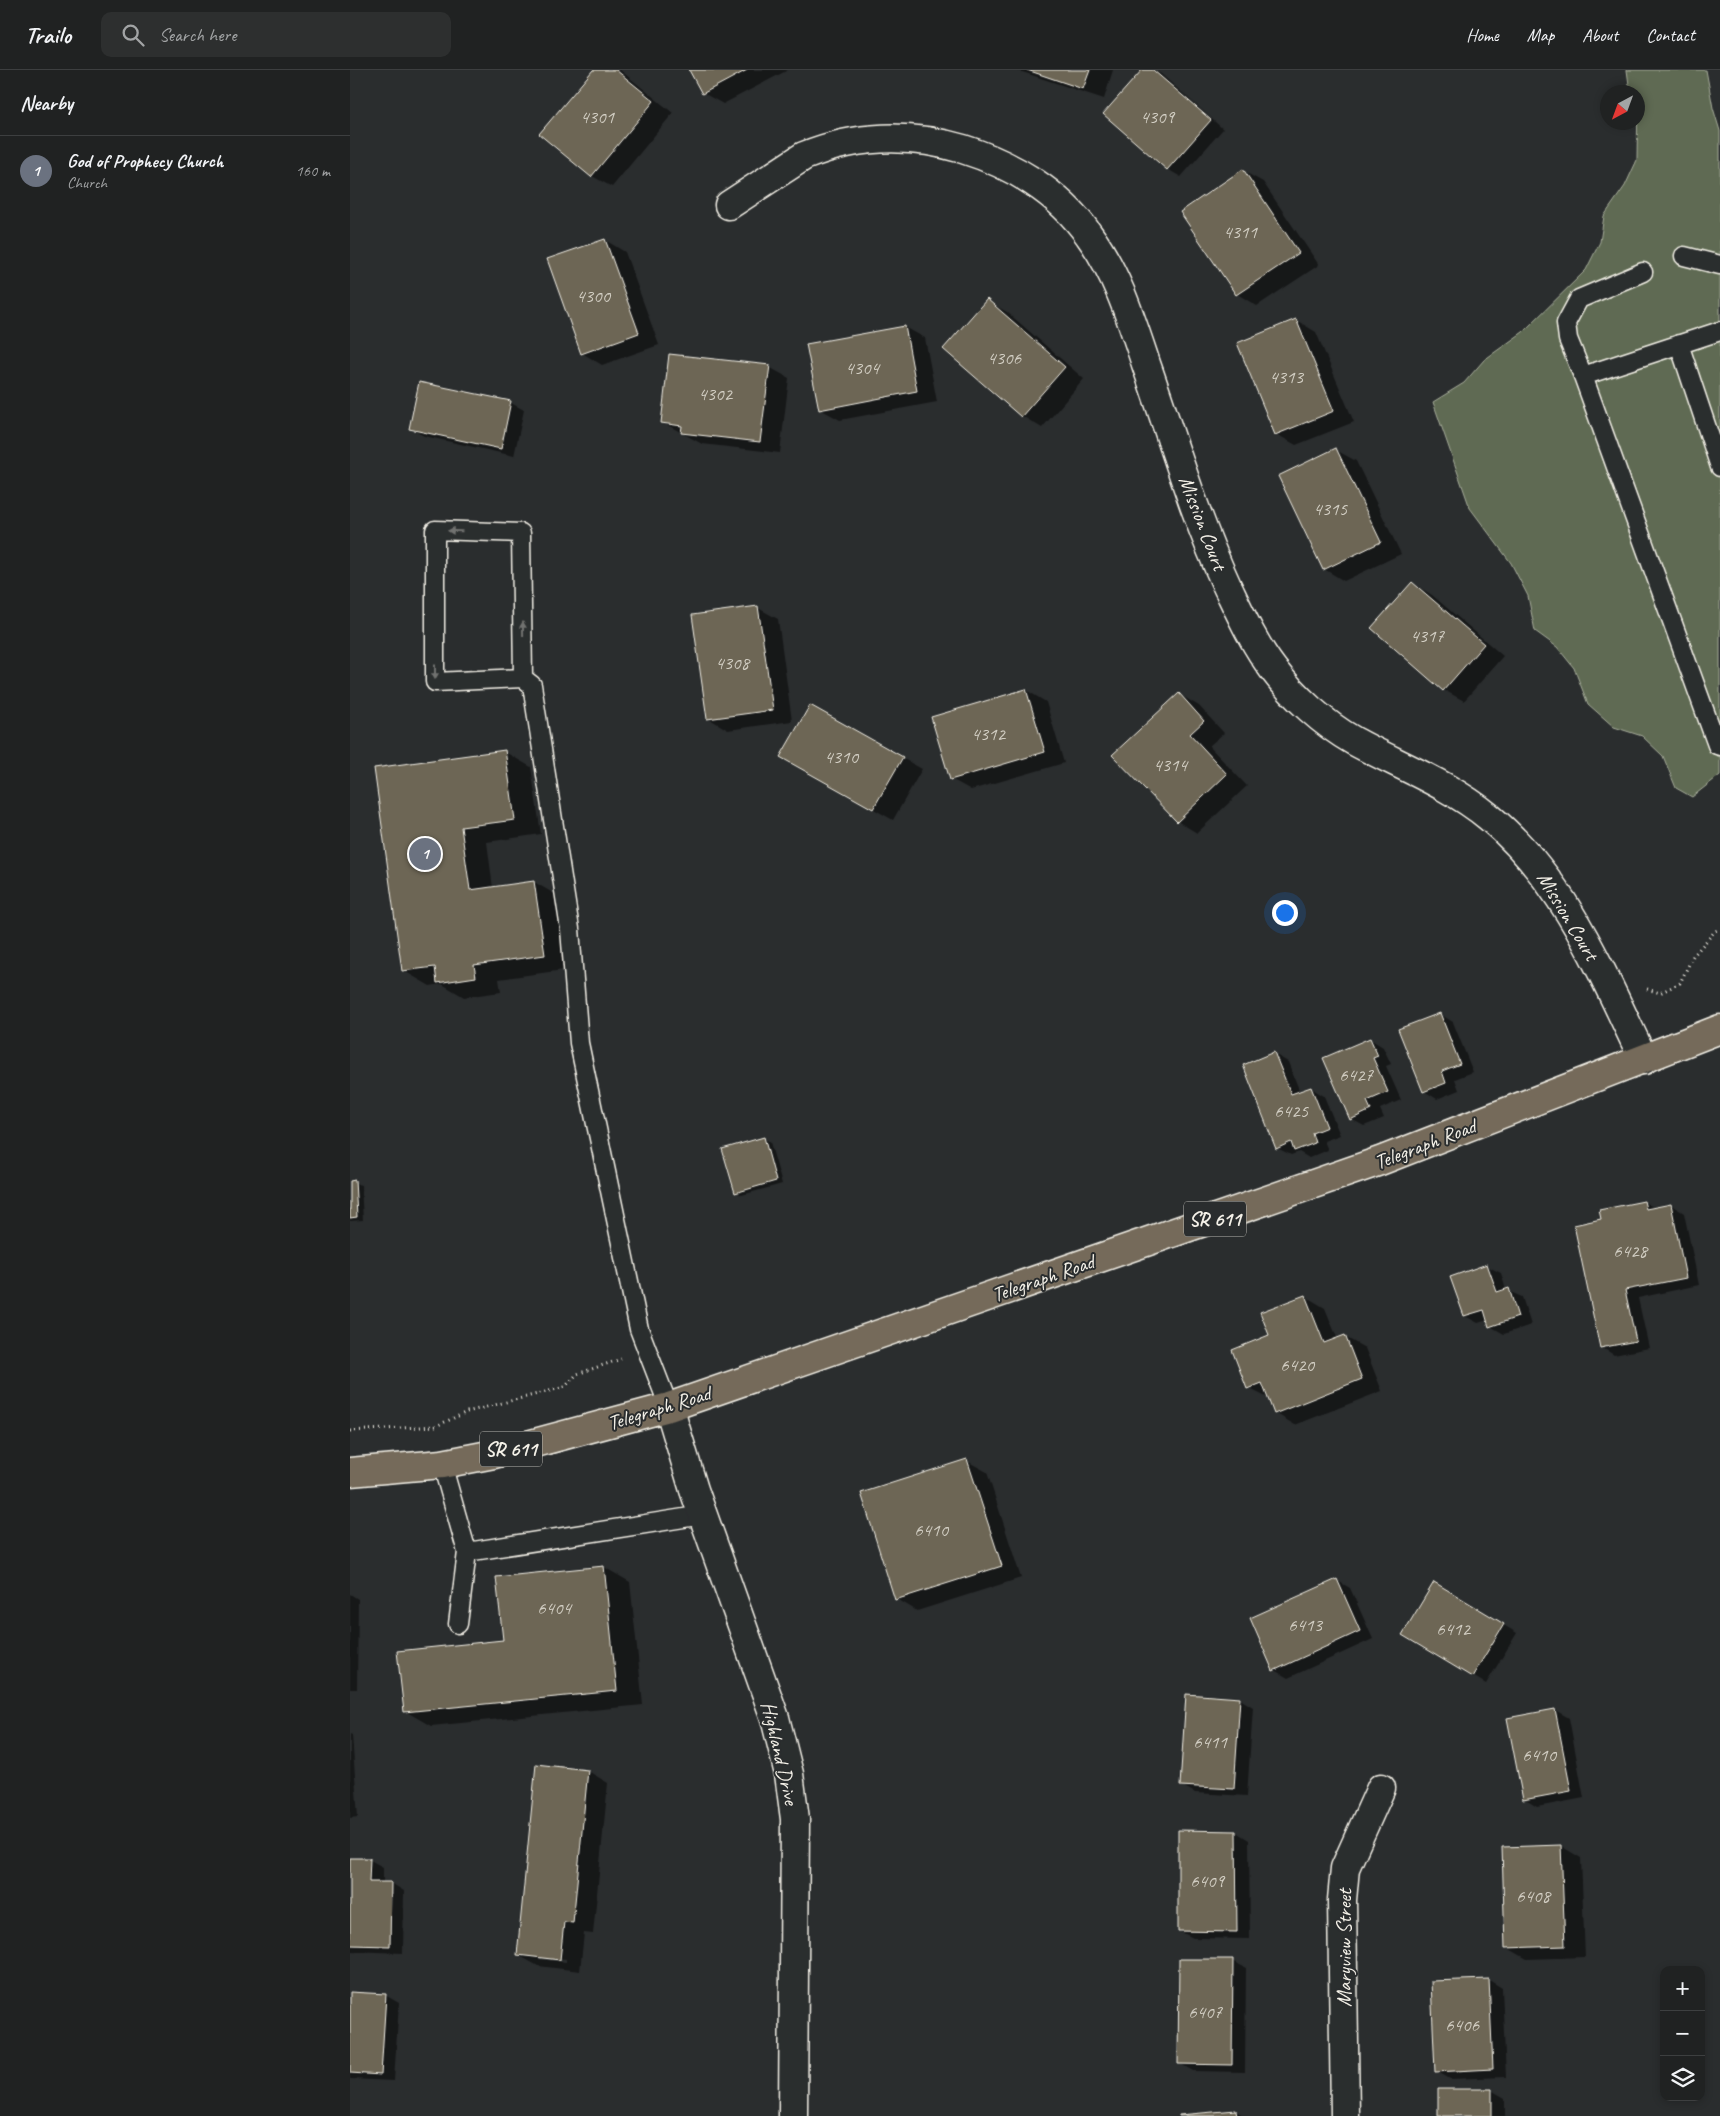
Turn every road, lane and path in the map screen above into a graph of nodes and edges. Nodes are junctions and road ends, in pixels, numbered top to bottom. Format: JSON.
{"nodes":[{"id":1,"x":729,"y":205,"type":"dead end"},
{"id":2,"x":1684,"y":256,"type":"dead end"},
{"id":3,"x":1720,"y":265,"type":"edge"},
{"id":4,"x":1643,"y":272,"type":"dead end"},
{"id":5,"x":1720,"y":331,"type":"edge"},
{"id":6,"x":1679,"y":344,"type":"junction"},
{"id":7,"x":1583,"y":376,"type":"junction"},
{"id":8,"x":1720,"y":467,"type":"edge"},
{"id":9,"x":523,"y":678,"type":"junction"},
{"id":10,"x":1720,"y":746,"type":"edge"},
{"id":11,"x":1720,"y":929,"type":"edge"},
{"id":12,"x":1644,"y":989,"type":"dead end"},
{"id":13,"x":1720,"y":1029,"type":"edge"},
{"id":14,"x":1644,"y":1060,"type":"junction"},
{"id":15,"x":622,"y":1359,"type":"dead end"},
{"id":16,"x":669,"y":1407,"type":"junction"},
{"id":17,"x":350,"y":1430,"type":"edge"},
{"id":18,"x":442,"y":1464,"type":"junction"},
{"id":19,"x":350,"y":1472,"type":"edge"},
{"id":20,"x":703,"y":1515,"type":"junction"},
{"id":21,"x":467,"y":1552,"type":"junction"},
{"id":22,"x":458,"y":1624,"type":"dead end"},
{"id":23,"x":1381,"y":1788,"type":"dead end"},
{"id":24,"x":793,"y":2116,"type":"edge"},
{"id":25,"x":1344,"y":2116,"type":"edge"}],
"edges":[{"from":1,"to":14,"type":"street","name":"Mission Court"},
{"from":2,"to":3,"type":"lane"},
{"from":4,"to":7,"type":"lane"},
{"from":5,"to":6,"type":"lane"},
{"from":6,"to":7,"type":"lane"},
{"from":6,"to":8,"type":"lane"},
{"from":7,"to":10,"type":"lane"},
{"from":9,"to":9,"type":"lane","one_way":true},
{"from":9,"to":16,"type":"lane"},
{"from":11,"to":12,"type":"path"},
{"from":13,"to":14,"type":"main road","name":"Telegraph Road","number":"SR 611"},
{"from":14,"to":16,"type":"main road","name":"Telegraph Road","number":"SR 611"},
{"from":15,"to":17,"type":"path"},
{"from":16,"to":18,"type":"main road","name":"Telegraph Road","number":"SR 611"},
{"from":16,"to":20,"type":"street","name":"Highland Drive"},
{"from":18,"to":19,"type":"main road","name":"Telegraph Road","number":"SR 611"},
{"from":18,"to":21,"type":"lane"},
{"from":20,"to":21,"type":"lane"},
{"from":20,"to":24,"type":"street","name":"Highland Drive"},
{"from":21,"to":22,"type":"lane"},
{"from":23,"to":25,"type":"street","name":"Maryview Street"}]}
